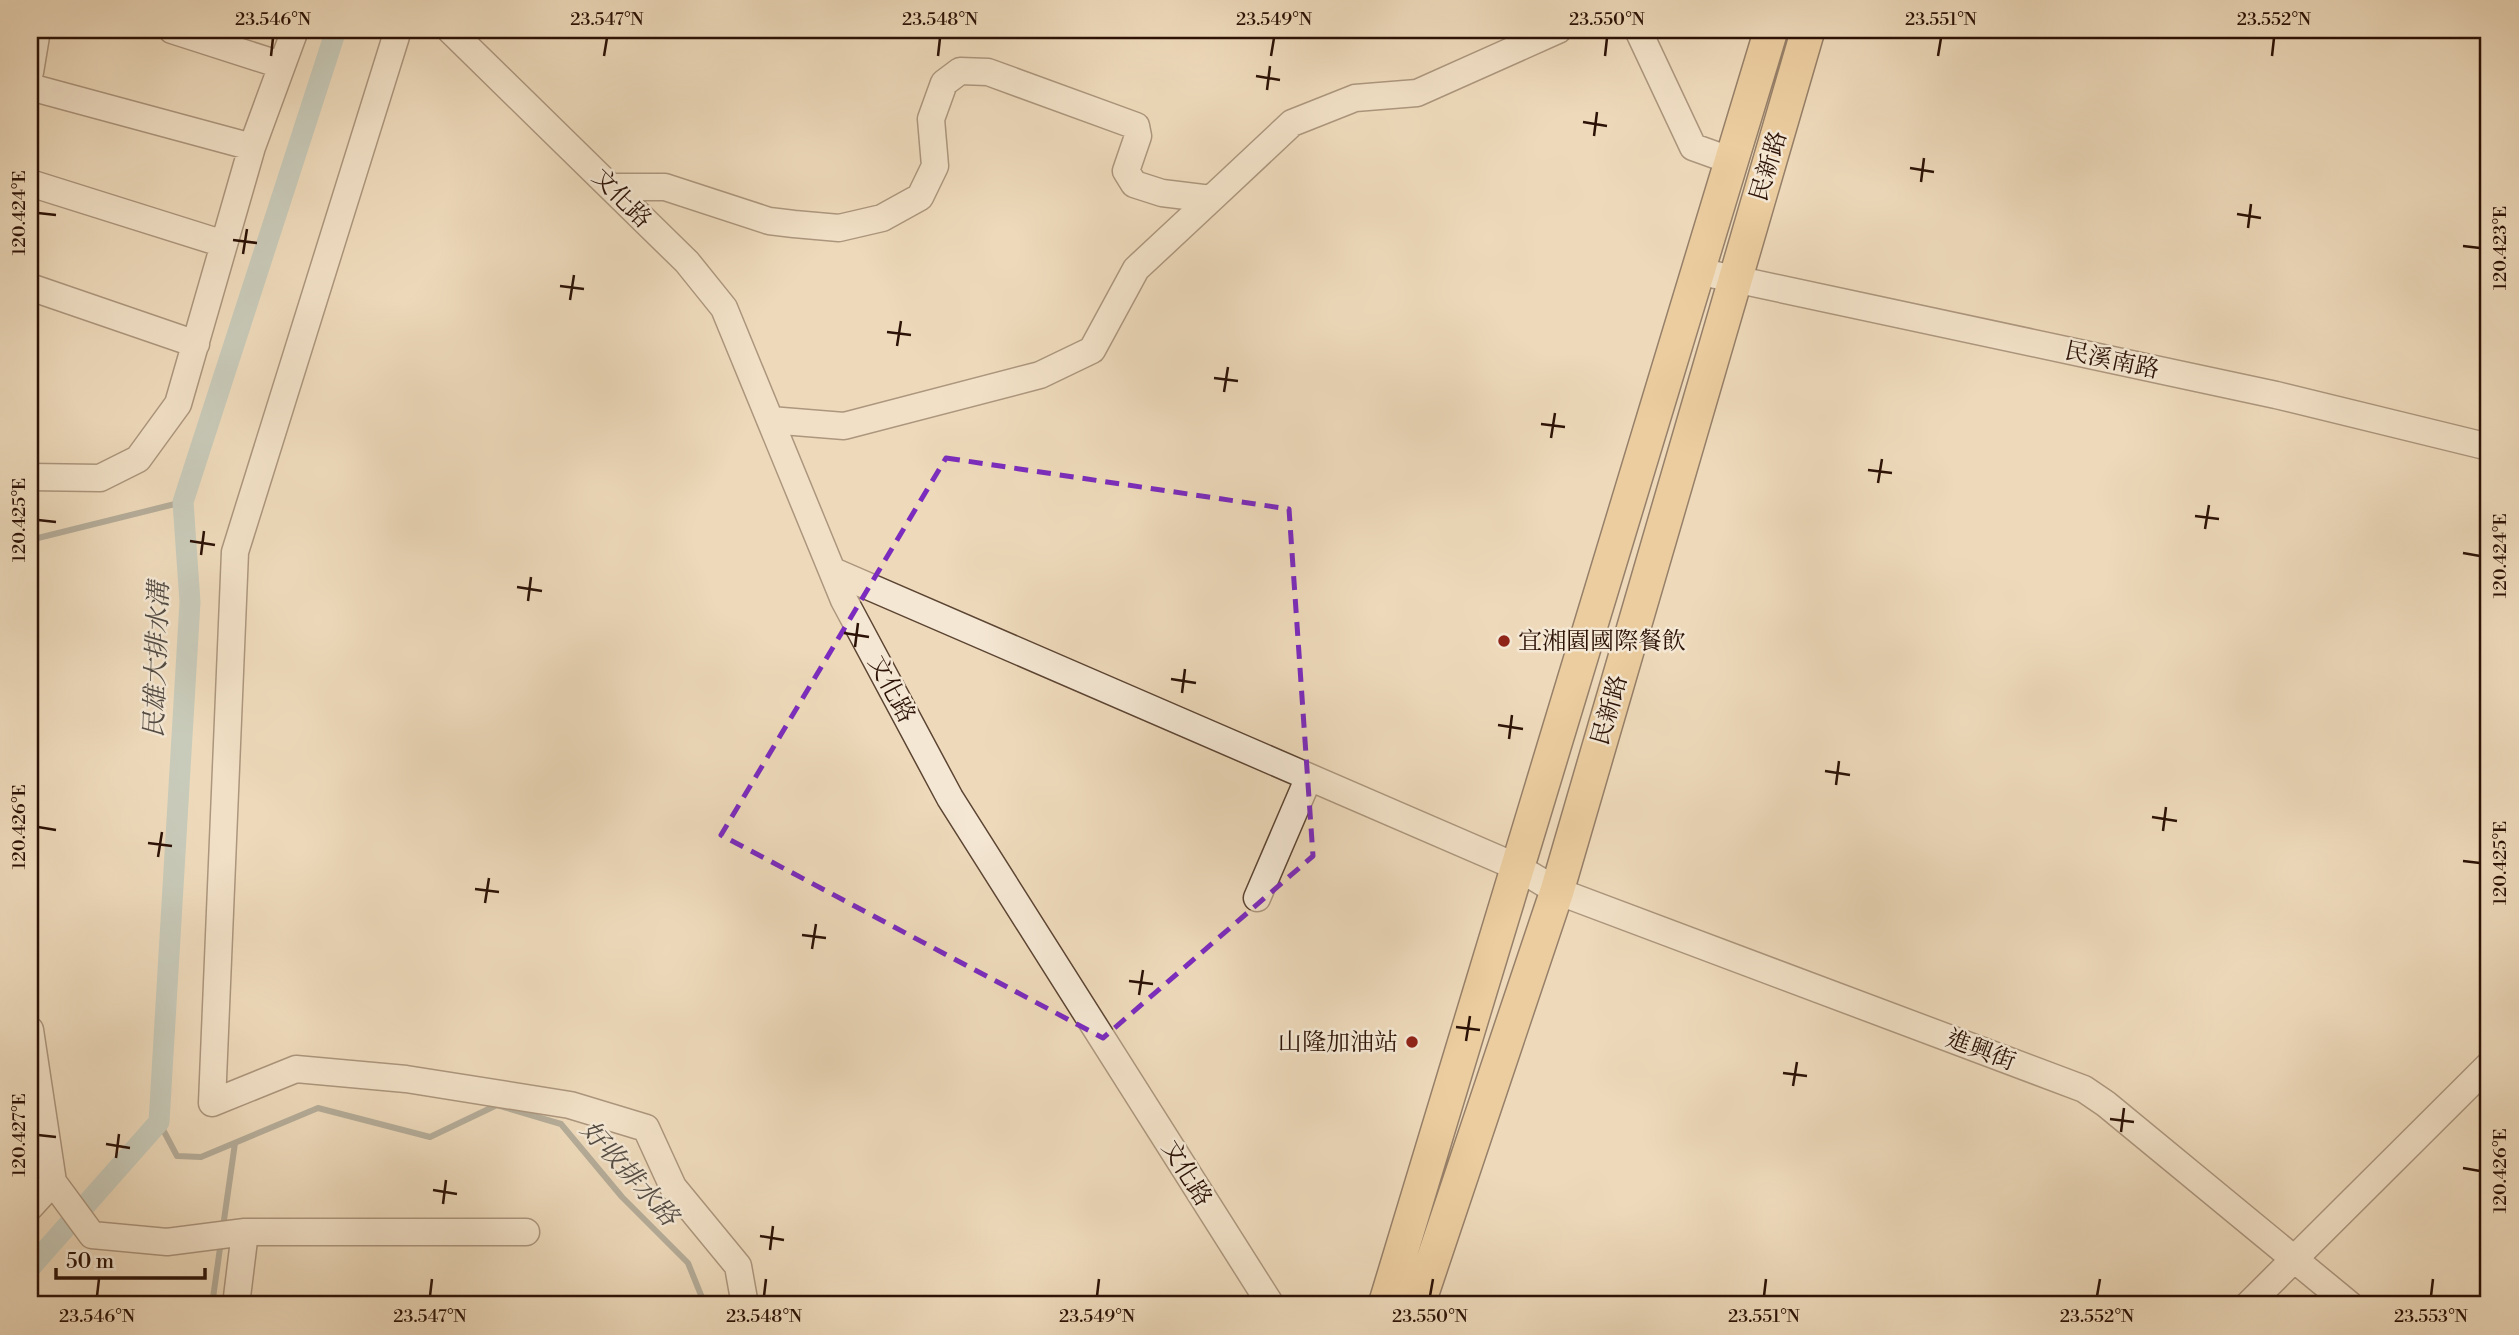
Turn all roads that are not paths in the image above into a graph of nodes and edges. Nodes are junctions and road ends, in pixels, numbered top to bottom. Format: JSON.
{"nodes":[{"id":1,"x":37,"y":30,"type":"edge"},
{"id":2,"x":172,"y":30,"type":"edge"},
{"id":3,"x":295,"y":30,"type":"edge"},
{"id":4,"x":398,"y":30,"type":"edge"},
{"id":5,"x":450,"y":30,"type":"edge"},
{"id":6,"x":1558,"y":30,"type":"edge"},
{"id":7,"x":1638,"y":30,"type":"edge"},
{"id":8,"x":1771,"y":30,"type":"edge"},
{"id":9,"x":1808,"y":30,"type":"edge"},
{"id":10,"x":281,"y":65,"type":"junction"},
{"id":11,"x":30,"y":72,"type":"edge"},
{"id":12,"x":30,"y":87,"type":"edge"},
{"id":13,"x":252,"y":147,"type":"junction"},
{"id":14,"x":1732,"y":161,"type":"junction"},
{"id":15,"x":30,"y":183,"type":"edge"},
{"id":16,"x":612,"y":187,"type":"junction"},
{"id":17,"x":1210,"y":199,"type":"junction"},
{"id":18,"x":224,"y":244,"type":"junction"},
{"id":19,"x":1697,"y":271,"type":"junction"},
{"id":20,"x":1733,"y":281,"type":"junction"},
{"id":21,"x":30,"y":287,"type":"edge"},
{"id":22,"x":196,"y":344,"type":"junction"},
{"id":23,"x":770,"y":420,"type":"junction"},
{"id":24,"x":2489,"y":447,"type":"edge"},
{"id":25,"x":30,"y":477,"type":"edge"},
{"id":26,"x":832,"y":571,"type":"junction"},
{"id":27,"x":1309,"y":777,"type":"junction"},
{"id":28,"x":1517,"y":867,"type":"junction"},
{"id":29,"x":1557,"y":891,"type":"junction"},
{"id":30,"x":1257,"y":898,"type":"dead end"},
{"id":31,"x":30,"y":1030,"type":"edge"},
{"id":32,"x":2489,"y":1065,"type":"edge"},
{"id":33,"x":53,"y":1182,"type":"junction"},
{"id":34,"x":30,"y":1207,"type":"edge"},
{"id":35,"x":526,"y":1232,"type":"dead end"},
{"id":36,"x":245,"y":1233,"type":"junction"},
{"id":37,"x":2296,"y":1260,"type":"junction"},
{"id":38,"x":236,"y":1305,"type":"edge"},
{"id":39,"x":745,"y":1305,"type":"edge"},
{"id":40,"x":1271,"y":1305,"type":"edge"},
{"id":41,"x":1385,"y":1305,"type":"edge"},
{"id":42,"x":1418,"y":1305,"type":"edge"},
{"id":43,"x":2248,"y":1305,"type":"edge"},
{"id":44,"x":2350,"y":1305,"type":"edge"}],
"edges":[{"from":1,"to":11,"type":"street"},
{"from":2,"to":10,"type":"street"},
{"from":3,"to":10,"type":"street"},
{"from":4,"to":39,"type":"street"},
{"from":5,"to":16,"type":"street","name":"文化路"},
{"from":6,"to":17,"type":"street"},
{"from":7,"to":14,"type":"street"},
{"from":8,"to":14,"type":"main road","name":"民新路"},
{"from":9,"to":20,"type":"main road","name":"民新路"},
{"from":10,"to":13,"type":"street"},
{"from":12,"to":13,"type":"street"},
{"from":13,"to":18,"type":"street"},
{"from":14,"to":19,"type":"main road","name":"民新路"},
{"from":15,"to":18,"type":"street"},
{"from":16,"to":17,"type":"street"},
{"from":16,"to":23,"type":"street","name":"文化路"},
{"from":17,"to":23,"type":"street"},
{"from":18,"to":22,"type":"street"},
{"from":19,"to":20,"type":"street","name":"民溪南路"},
{"from":19,"to":28,"type":"main road","name":"民新路"},
{"from":20,"to":24,"type":"street","name":"民溪南路"},
{"from":20,"to":29,"type":"main road","name":"民新路"},
{"from":21,"to":22,"type":"street"},
{"from":22,"to":25,"type":"street"},
{"from":23,"to":26,"type":"street","name":"文化路"},
{"from":26,"to":27,"type":"street","name":"進興街"},
{"from":26,"to":40,"type":"street","name":"文化路"},
{"from":27,"to":28,"type":"street","name":"進興街"},
{"from":27,"to":30,"type":"street"},
{"from":28,"to":29,"type":"street","name":"進興街"},
{"from":28,"to":41,"type":"main road","name":"民新路"},
{"from":29,"to":37,"type":"street","name":"進興街"},
{"from":29,"to":42,"type":"main road","name":"民新路"},
{"from":31,"to":33,"type":"street"},
{"from":32,"to":37,"type":"street"},
{"from":33,"to":34,"type":"street"},
{"from":33,"to":36,"type":"street"},
{"from":35,"to":36,"type":"street"},
{"from":36,"to":38,"type":"street"},
{"from":37,"to":43,"type":"street"},
{"from":37,"to":44,"type":"street","name":"進興街"}]}
